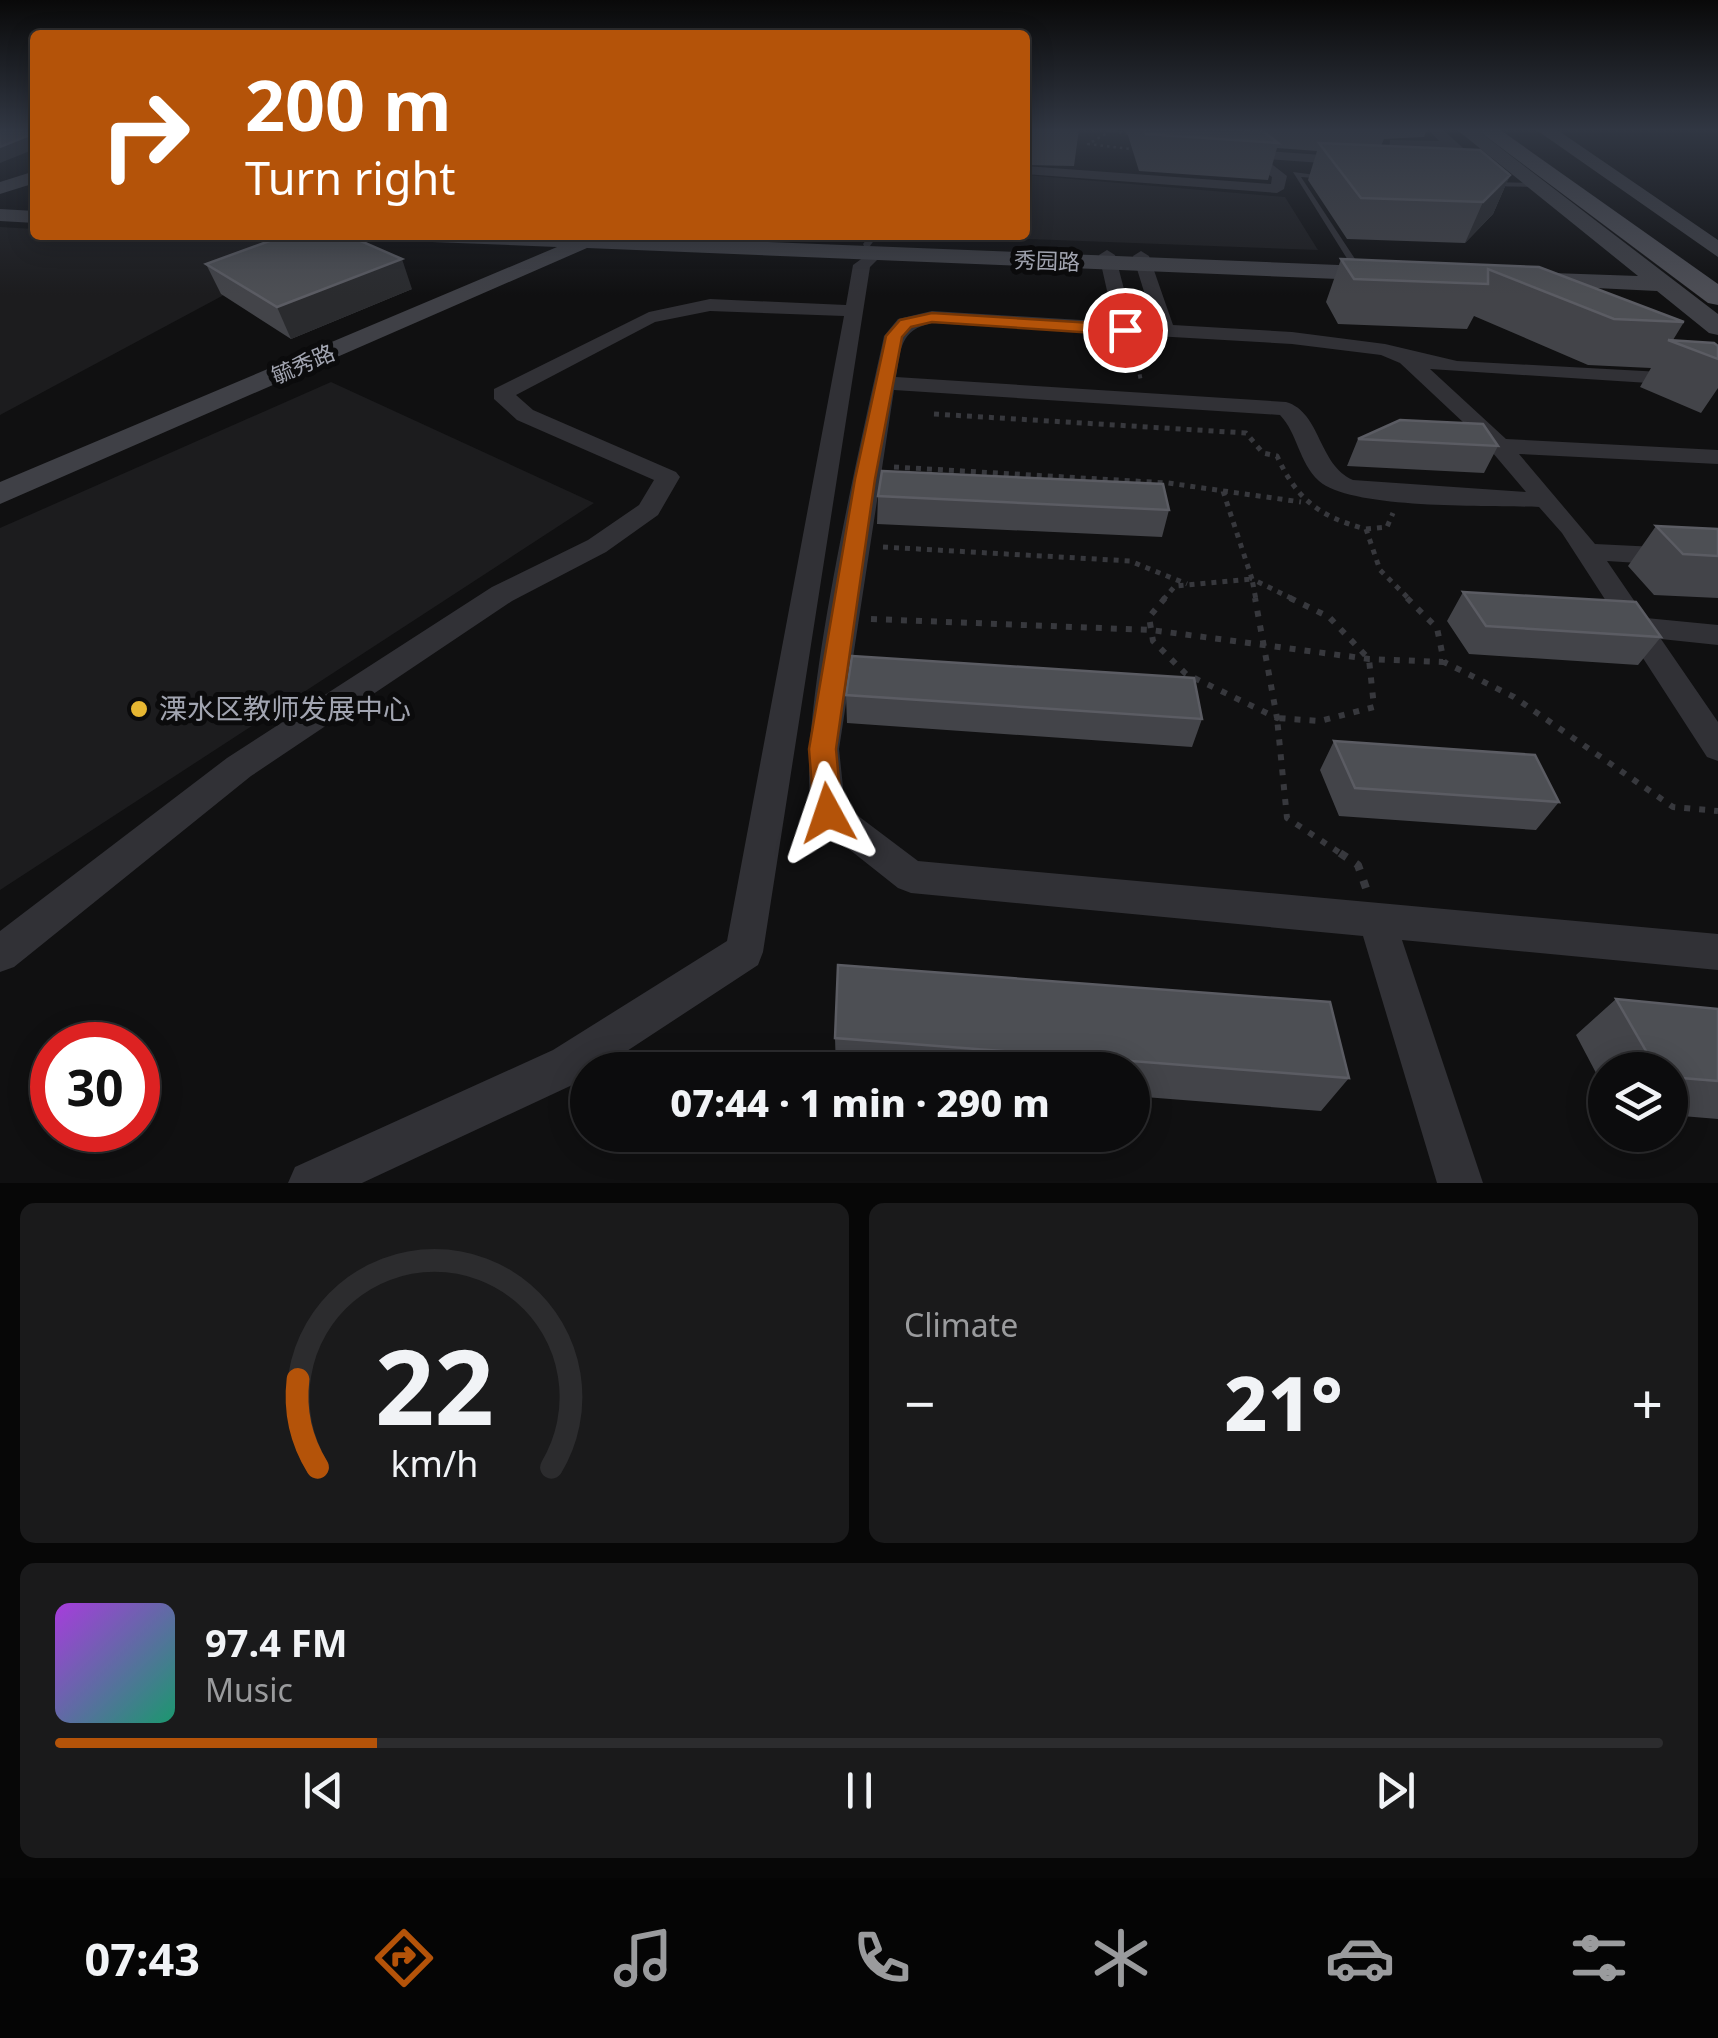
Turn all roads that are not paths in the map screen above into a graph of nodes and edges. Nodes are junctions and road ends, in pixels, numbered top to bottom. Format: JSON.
{"nodes":[{"id":1,"x":1213,"y":184,"type":"edge"},
{"id":2,"x":1278,"y":184,"type":"edge"},
{"id":3,"x":1303,"y":184,"type":"edge"},
{"id":4,"x":1496,"y":184,"type":"edge"},
{"id":5,"x":1562,"y":184,"type":"edge"},
{"id":6,"x":1603,"y":184,"type":"edge"},
{"id":7,"x":1623,"y":184,"type":"edge"},
{"id":8,"x":1536,"y":185,"type":"joint"},
{"id":9,"x":0,"y":212,"type":"edge"},
{"id":10,"x":30,"y":213,"type":"edge"},
{"id":11,"x":584,"y":240,"type":"edge"},
{"id":12,"x":584,"y":240,"type":"edge"},
{"id":13,"x":634,"y":240,"type":"edge"},
{"id":14,"x":760,"y":240,"type":"edge"},
{"id":15,"x":872,"y":245,"type":"edge"},
{"id":16,"x":1718,"y":250,"type":"edge"},
{"id":17,"x":1107,"y":259,"type":"junction"},
{"id":18,"x":1142,"y":260,"type":"junction"},
{"id":19,"x":1718,"y":264,"type":"edge"},
{"id":20,"x":1355,"y":265,"type":"junction"},
{"id":21,"x":1503,"y":274,"type":"edge"},
{"id":22,"x":1658,"y":280,"type":"junction"},
{"id":23,"x":1718,"y":297,"type":"edge"},
{"id":24,"x":854,"y":311,"type":"junction"},
{"id":25,"x":1718,"y":327,"type":"edge"},
{"id":26,"x":1125,"y":330,"type":"junction"},
{"id":27,"x":1166,"y":332,"type":"junction"},
{"id":28,"x":1407,"y":359,"type":"junction"},
{"id":29,"x":1684,"y":380,"type":"edge"},
{"id":30,"x":885,"y":384,"type":"junction"},
{"id":31,"x":1499,"y":446,"type":"junction"},
{"id":32,"x":1718,"y":457,"type":"edge"},
{"id":33,"x":0,"y":478,"type":"edge"},
{"id":34,"x":0,"y":494,"type":"edge"},
{"id":35,"x":1546,"y":500,"type":"junction"},
{"id":36,"x":1588,"y":552,"type":"junction"},
{"id":37,"x":1718,"y":559,"type":"edge"},
{"id":38,"x":1640,"y":627,"type":"junction"},
{"id":39,"x":1718,"y":634,"type":"edge"},
{"id":40,"x":1718,"y":748,"type":"edge"},
{"id":41,"x":1378,"y":924,"type":"junction"},
{"id":42,"x":1718,"y":952,"type":"edge"},
{"id":43,"x":0,"y":954,"type":"edge"},
{"id":44,"x":311,"y":1183,"type":"edge"},
{"id":45,"x":1460,"y":1183,"type":"edge"}],
"edges":[{"from":1,"to":2,"type":"street"},
{"from":3,"to":20,"type":"lane"},
{"from":4,"to":8,"type":"lane"},
{"from":5,"to":23,"type":"main road"},
{"from":6,"to":19,"type":"main road"},
{"from":7,"to":16,"type":"street"},
{"from":8,"to":22,"type":"street"},
{"from":9,"to":10,"type":"street"},
{"from":11,"to":33,"type":"street","name":"毓秀路"},
{"from":12,"to":34,"type":"street","name":"毓秀路"},
{"from":13,"to":15,"type":"street","name":"秀园路"},
{"from":14,"to":15,"type":"street","name":"秀园路"},
{"from":15,"to":17,"type":"street","name":"秀园路"},
{"from":15,"to":24,"type":"street"},
{"from":17,"to":18,"type":"street","name":"秀园路"},
{"from":17,"to":26,"type":"street"},
{"from":18,"to":20,"type":"street","name":"秀园路"},
{"from":18,"to":20,"type":"street","name":"秀园路"},
{"from":18,"to":27,"type":"street"},
{"from":21,"to":22,"type":"street"},
{"from":22,"to":25,"type":"street"},
{"from":24,"to":43,"type":"street"},
{"from":24,"to":44,"type":"street"},
{"from":26,"to":27,"type":"street"},
{"from":26,"to":30,"type":"street"},
{"from":27,"to":28,"type":"street"},
{"from":28,"to":29,"type":"street"},
{"from":28,"to":31,"type":"street"},
{"from":30,"to":35,"type":"street"},
{"from":30,"to":41,"type":"street"},
{"from":31,"to":32,"type":"street"},
{"from":31,"to":35,"type":"street"},
{"from":35,"to":36,"type":"street"},
{"from":36,"to":37,"type":"street"},
{"from":36,"to":38,"type":"street"},
{"from":38,"to":39,"type":"street"},
{"from":38,"to":40,"type":"street"},
{"from":41,"to":42,"type":"street"},
{"from":41,"to":45,"type":"street"}]}
